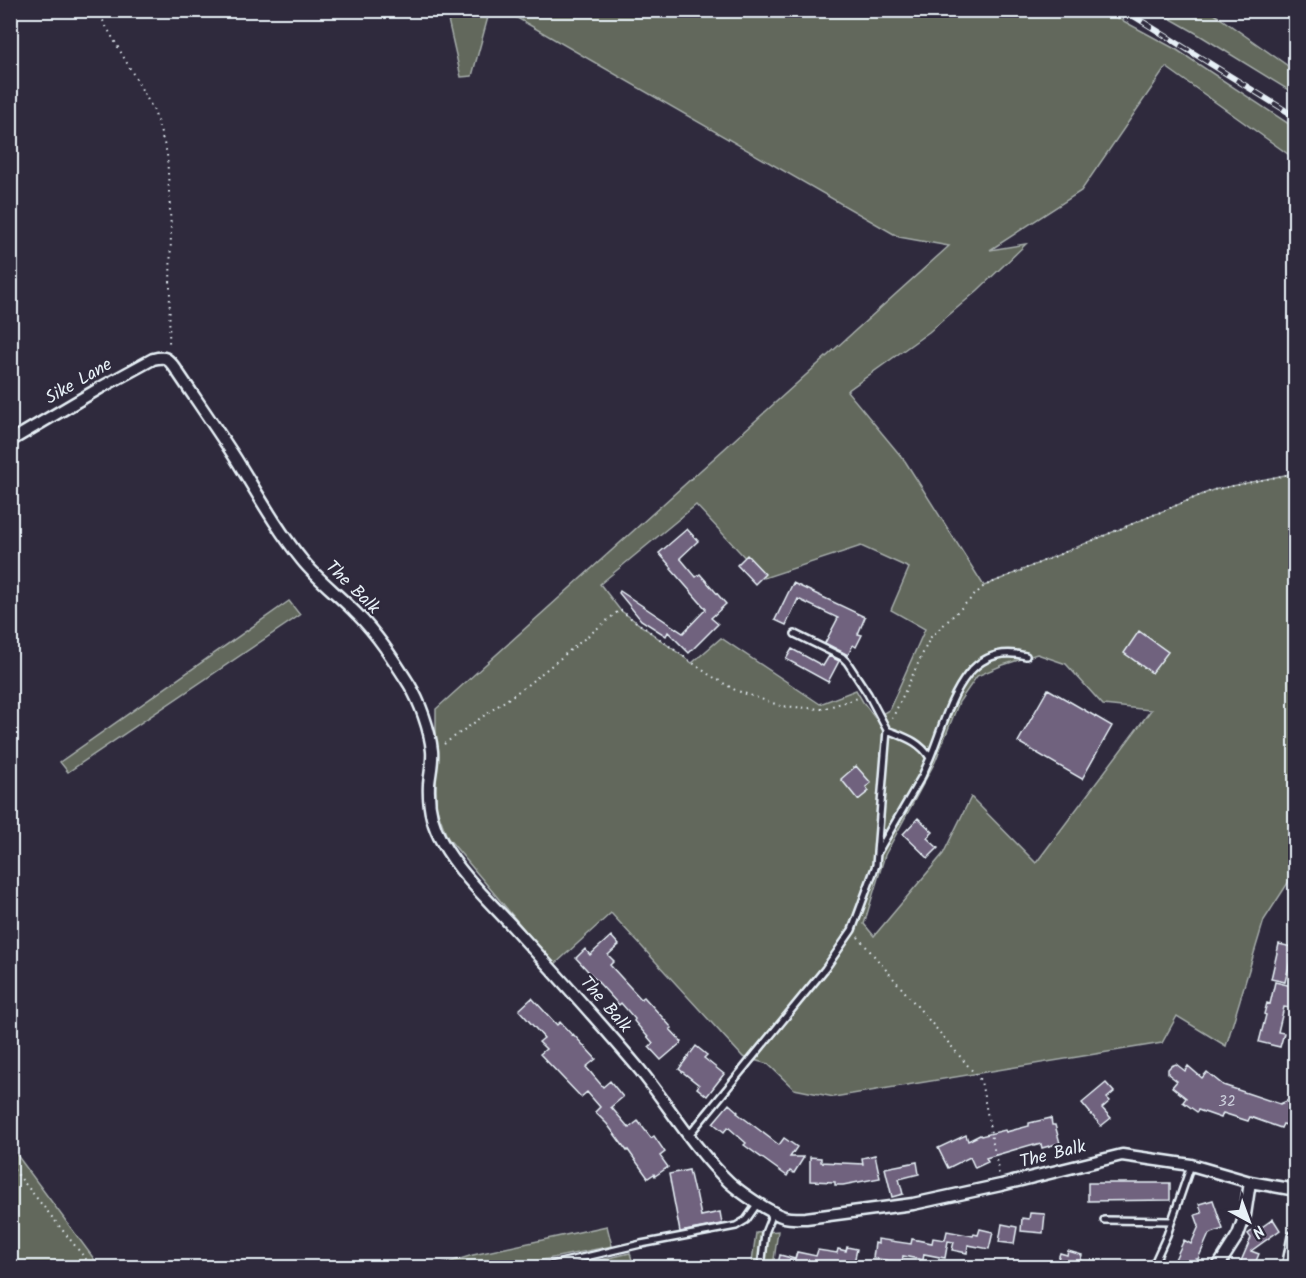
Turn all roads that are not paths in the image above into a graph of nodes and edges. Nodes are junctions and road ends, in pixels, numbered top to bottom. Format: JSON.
{"nodes":[{"id":1,"x":167,"y":358,"type":"joint"},
{"id":2,"x":10,"y":441,"type":"edge"},
{"id":3,"x":795,"y":634,"type":"dead end"},
{"id":4,"x":1026,"y":656,"type":"dead end"},
{"id":5,"x":887,"y":730,"type":"junction"},
{"id":6,"x":930,"y":758,"type":"junction"},
{"id":7,"x":876,"y":855,"type":"junction"},
{"id":8,"x":688,"y":1137,"type":"junction"},
{"id":9,"x":1191,"y":1165,"type":"junction"},
{"id":10,"x":1250,"y":1182,"type":"junction"},
{"id":11,"x":1296,"y":1190,"type":"edge"},
{"id":12,"x":758,"y":1203,"type":"junction"},
{"id":13,"x":774,"y":1212,"type":"junction"},
{"id":14,"x":1104,"y":1220,"type":"dead end"},
{"id":15,"x":1172,"y":1221,"type":"junction"},
{"id":16,"x":1296,"y":1231,"type":"edge"},
{"id":17,"x":539,"y":1268,"type":"edge"},
{"id":18,"x":761,"y":1268,"type":"edge"},
{"id":19,"x":1152,"y":1268,"type":"edge"},
{"id":20,"x":1217,"y":1268,"type":"edge"},
{"id":21,"x":1285,"y":1268,"type":"edge"}],
"edges":[{"from":1,"to":2,"type":"street","name":"Sike Lane"},
{"from":1,"to":8,"type":"street","name":"The Balk"},
{"from":3,"to":5,"type":"lane"},
{"from":4,"to":6,"type":"lane"},
{"from":5,"to":6,"type":"lane"},
{"from":5,"to":7,"type":"lane"},
{"from":6,"to":7,"type":"lane"},
{"from":7,"to":8,"type":"lane"},
{"from":8,"to":12,"type":"street","name":"The Balk"},
{"from":9,"to":10,"type":"street","name":"The Balk"},
{"from":9,"to":13,"type":"street","name":"The Balk"},
{"from":9,"to":15,"type":"lane"},
{"from":10,"to":11,"type":"street","name":"The Balk"},
{"from":10,"to":20,"type":"street"},
{"from":12,"to":13,"type":"street","name":"The Balk"},
{"from":12,"to":17,"type":"lane"},
{"from":13,"to":18,"type":"lane"},
{"from":14,"to":15,"type":"lane"},
{"from":15,"to":19,"type":"lane"},
{"from":16,"to":21,"type":"lane"}]}
